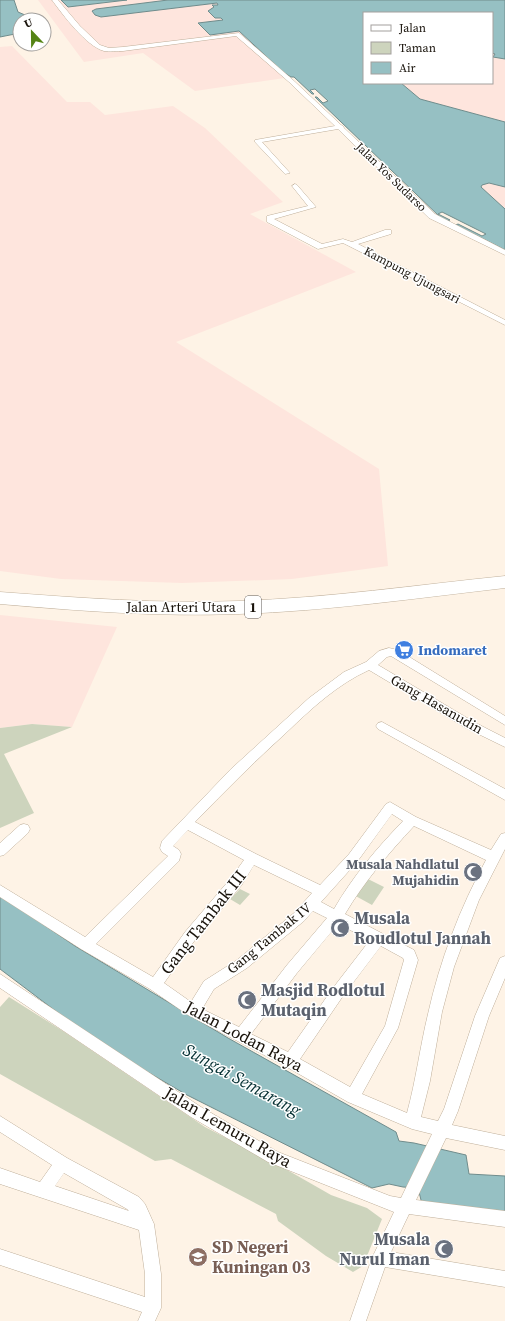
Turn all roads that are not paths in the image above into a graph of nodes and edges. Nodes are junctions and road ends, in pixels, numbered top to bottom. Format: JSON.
{"nodes":[{"id":1,"x":55,"y":0,"type":"edge"},
{"id":2,"x":341,"y":127,"type":"junction"},
{"id":3,"x":286,"y":173,"type":"dead end"},
{"id":4,"x":295,"y":186,"type":"dead end"},
{"id":5,"x":388,"y":232,"type":"dead end"},
{"id":6,"x":352,"y":244,"type":"junction"},
{"id":7,"x":505,"y":253,"type":"edge"},
{"id":8,"x":505,"y":323,"type":"edge"},
{"id":9,"x":505,"y":572,"type":"edge"},
{"id":10,"x":505,"y":582,"type":"edge"},
{"id":11,"x":0,"y":588,"type":"edge"},
{"id":12,"x":0,"y":598,"type":"edge"},
{"id":13,"x":370,"y":665,"type":"junction"},
{"id":14,"x":505,"y":720,"type":"edge"},
{"id":15,"x":382,"y":726,"type":"dead end"},
{"id":16,"x":505,"y":743,"type":"edge"},
{"id":17,"x":505,"y":795,"type":"edge"},
{"id":18,"x":412,"y":820,"type":"junction"},
{"id":19,"x":186,"y":823,"type":"junction"},
{"id":20,"x":24,"y":829,"type":"dead end"},
{"id":21,"x":505,"y":838,"type":"edge"},
{"id":22,"x":0,"y":851,"type":"edge"},
{"id":23,"x":493,"y":857,"type":"junction"},
{"id":24,"x":252,"y":858,"type":"junction"},
{"id":25,"x":0,"y":890,"type":"edge"},
{"id":26,"x":322,"y":892,"type":"junction"},
{"id":27,"x":312,"y":904,"type":"junction"},
{"id":28,"x":337,"y":916,"type":"junction"},
{"id":29,"x":379,"y":938,"type":"junction"},
{"id":30,"x":86,"y":946,"type":"junction"},
{"id":31,"x":505,"y":962,"type":"edge"},
{"id":32,"x":0,"y":980,"type":"edge"},
{"id":33,"x":155,"y":985,"type":"junction"},
{"id":34,"x":193,"y":1011,"type":"junction"},
{"id":35,"x":241,"y":1036,"type":"junction"},
{"id":36,"x":290,"y":1061,"type":"junction"},
{"id":37,"x":353,"y":1097,"type":"junction"},
{"id":38,"x":412,"y":1122,"type":"junction"},
{"id":39,"x":0,"y":1123,"type":"edge"},
{"id":40,"x":440,"y":1135,"type":"junction"},
{"id":41,"x":505,"y":1143,"type":"edge"},
{"id":42,"x":62,"y":1163,"type":"junction"},
{"id":43,"x":0,"y":1176,"type":"edge"},
{"id":44,"x":44,"y":1190,"type":"junction"},
{"id":45,"x":407,"y":1204,"type":"junction"},
{"id":46,"x":505,"y":1219,"type":"edge"},
{"id":47,"x":146,"y":1224,"type":"junction"},
{"id":48,"x":0,"y":1257,"type":"edge"},
{"id":49,"x":380,"y":1258,"type":"junction"},
{"id":50,"x":505,"y":1279,"type":"edge"},
{"id":51,"x":150,"y":1314,"type":"edge"},
{"id":52,"x":358,"y":1321,"type":"edge"}],
"edges":[{"from":1,"to":2,"type":"street","name":"Jalan Yos Sudarso"},
{"from":2,"to":3,"type":"street"},
{"from":2,"to":7,"type":"street","name":"Jalan Yos Sudarso"},
{"from":4,"to":6,"type":"street"},
{"from":5,"to":6,"type":"street","name":"Kampung Ujungsari"},
{"from":6,"to":8,"type":"street","name":"Kampung Ujungsari"},
{"from":9,"to":11,"type":"highway","name":"Jalan Arteri Utara","number":"1"},
{"from":10,"to":12,"type":"highway","name":"Jalan Arteri Utara","number":"1"},
{"from":13,"to":14,"type":"street"},
{"from":13,"to":16,"type":"street","name":"Gang Hasanudin"},
{"from":13,"to":19,"type":"street"},
{"from":15,"to":17,"type":"street"},
{"from":18,"to":23,"type":"street"},
{"from":18,"to":26,"type":"street","name":"Gang Tambak IV"},
{"from":18,"to":28,"type":"street","name":"Gang Tambak IV"},
{"from":19,"to":24,"type":"street"},
{"from":19,"to":30,"type":"street"},
{"from":20,"to":22,"type":"street"},
{"from":21,"to":23,"type":"street"},
{"from":23,"to":38,"type":"street"},
{"from":24,"to":26,"type":"street"},
{"from":24,"to":33,"type":"street","name":"Gang Tambak III"},
{"from":25,"to":30,"type":"street","name":"Jalan Lodan Raya"},
{"from":26,"to":27,"type":"street","name":"Gang Tambak IV"},
{"from":27,"to":28,"type":"street"},
{"from":27,"to":34,"type":"street","name":"Gang Tambak IV"},
{"from":28,"to":29,"type":"street"},
{"from":28,"to":35,"type":"street","name":"Gang Tambak IV"},
{"from":29,"to":36,"type":"street"},
{"from":29,"to":37,"type":"street"},
{"from":30,"to":33,"type":"street","name":"Jalan Lodan Raya"},
{"from":31,"to":40,"type":"street"},
{"from":32,"to":45,"type":"street","name":"Jalan Lemuru Raya"},
{"from":33,"to":34,"type":"street","name":"Jalan Lodan Raya"},
{"from":34,"to":35,"type":"street","name":"Jalan Lodan Raya"},
{"from":35,"to":36,"type":"street","name":"Jalan Lodan Raya"},
{"from":36,"to":37,"type":"street","name":"Jalan Lodan Raya"},
{"from":37,"to":38,"type":"street","name":"Jalan Lodan Raya"},
{"from":38,"to":40,"type":"street","name":"Jalan Lodan Raya"},
{"from":39,"to":42,"type":"street"},
{"from":40,"to":41,"type":"street","name":"Jalan Lodan Raya"},
{"from":40,"to":45,"type":"street"},
{"from":42,"to":44,"type":"street"},
{"from":42,"to":47,"type":"street"},
{"from":43,"to":44,"type":"street"},
{"from":44,"to":47,"type":"street"},
{"from":45,"to":46,"type":"street","name":"Jalan Lemuru Raya"},
{"from":45,"to":49,"type":"street"},
{"from":47,"to":51,"type":"street"},
{"from":48,"to":51,"type":"street"},
{"from":49,"to":50,"type":"street"},
{"from":49,"to":52,"type":"street"}]}
